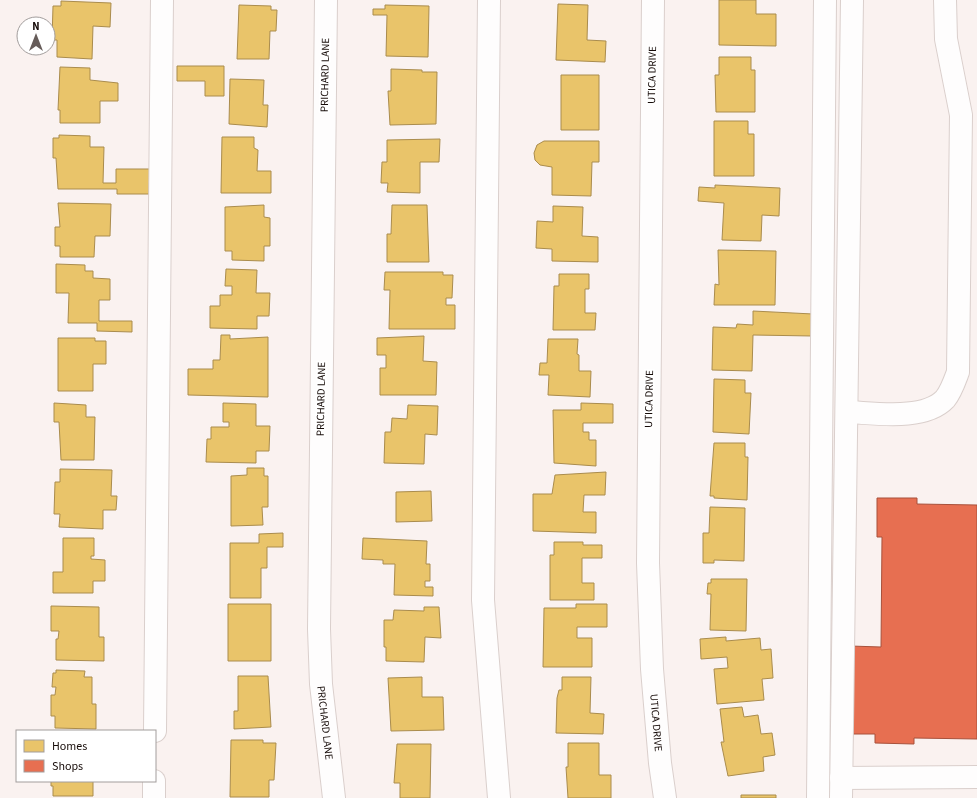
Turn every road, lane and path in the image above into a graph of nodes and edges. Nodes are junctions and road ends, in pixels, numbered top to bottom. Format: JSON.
{"nodes":[{"id":1,"x":162,"y":0,"type":"edge"},
{"id":2,"x":326,"y":0,"type":"edge"},
{"id":3,"x":489,"y":0,"type":"edge"},
{"id":4,"x":653,"y":0,"type":"edge"},
{"id":5,"x":825,"y":0,"type":"edge"},
{"id":6,"x":852,"y":0,"type":"edge"},
{"id":7,"x":945,"y":0,"type":"edge"},
{"id":8,"x":847,"y":412,"type":"junction"},
{"id":9,"x":155,"y":730,"type":"edge"},
{"id":10,"x":977,"y":777,"type":"edge"},
{"id":11,"x":154,"y":782,"type":"edge"},
{"id":12,"x":841,"y":788,"type":"edge"},
{"id":13,"x":154,"y":798,"type":"edge"},
{"id":14,"x":334,"y":798,"type":"edge"},
{"id":15,"x":499,"y":798,"type":"edge"},
{"id":16,"x":665,"y":798,"type":"edge"},
{"id":17,"x":818,"y":798,"type":"edge"}],
"edges":[{"from":1,"to":9,"type":"street"},
{"from":2,"to":14,"type":"street","name":"PRICHARD LANE"},
{"from":3,"to":15,"type":"street"},
{"from":4,"to":16,"type":"street","name":"UTICA DRIVE"},
{"from":5,"to":17,"type":"street"},
{"from":6,"to":8,"type":"street"},
{"from":7,"to":8,"type":"street"},
{"from":8,"to":12,"type":"street"},
{"from":10,"to":12,"type":"street"},
{"from":11,"to":13,"type":"street"}]}
